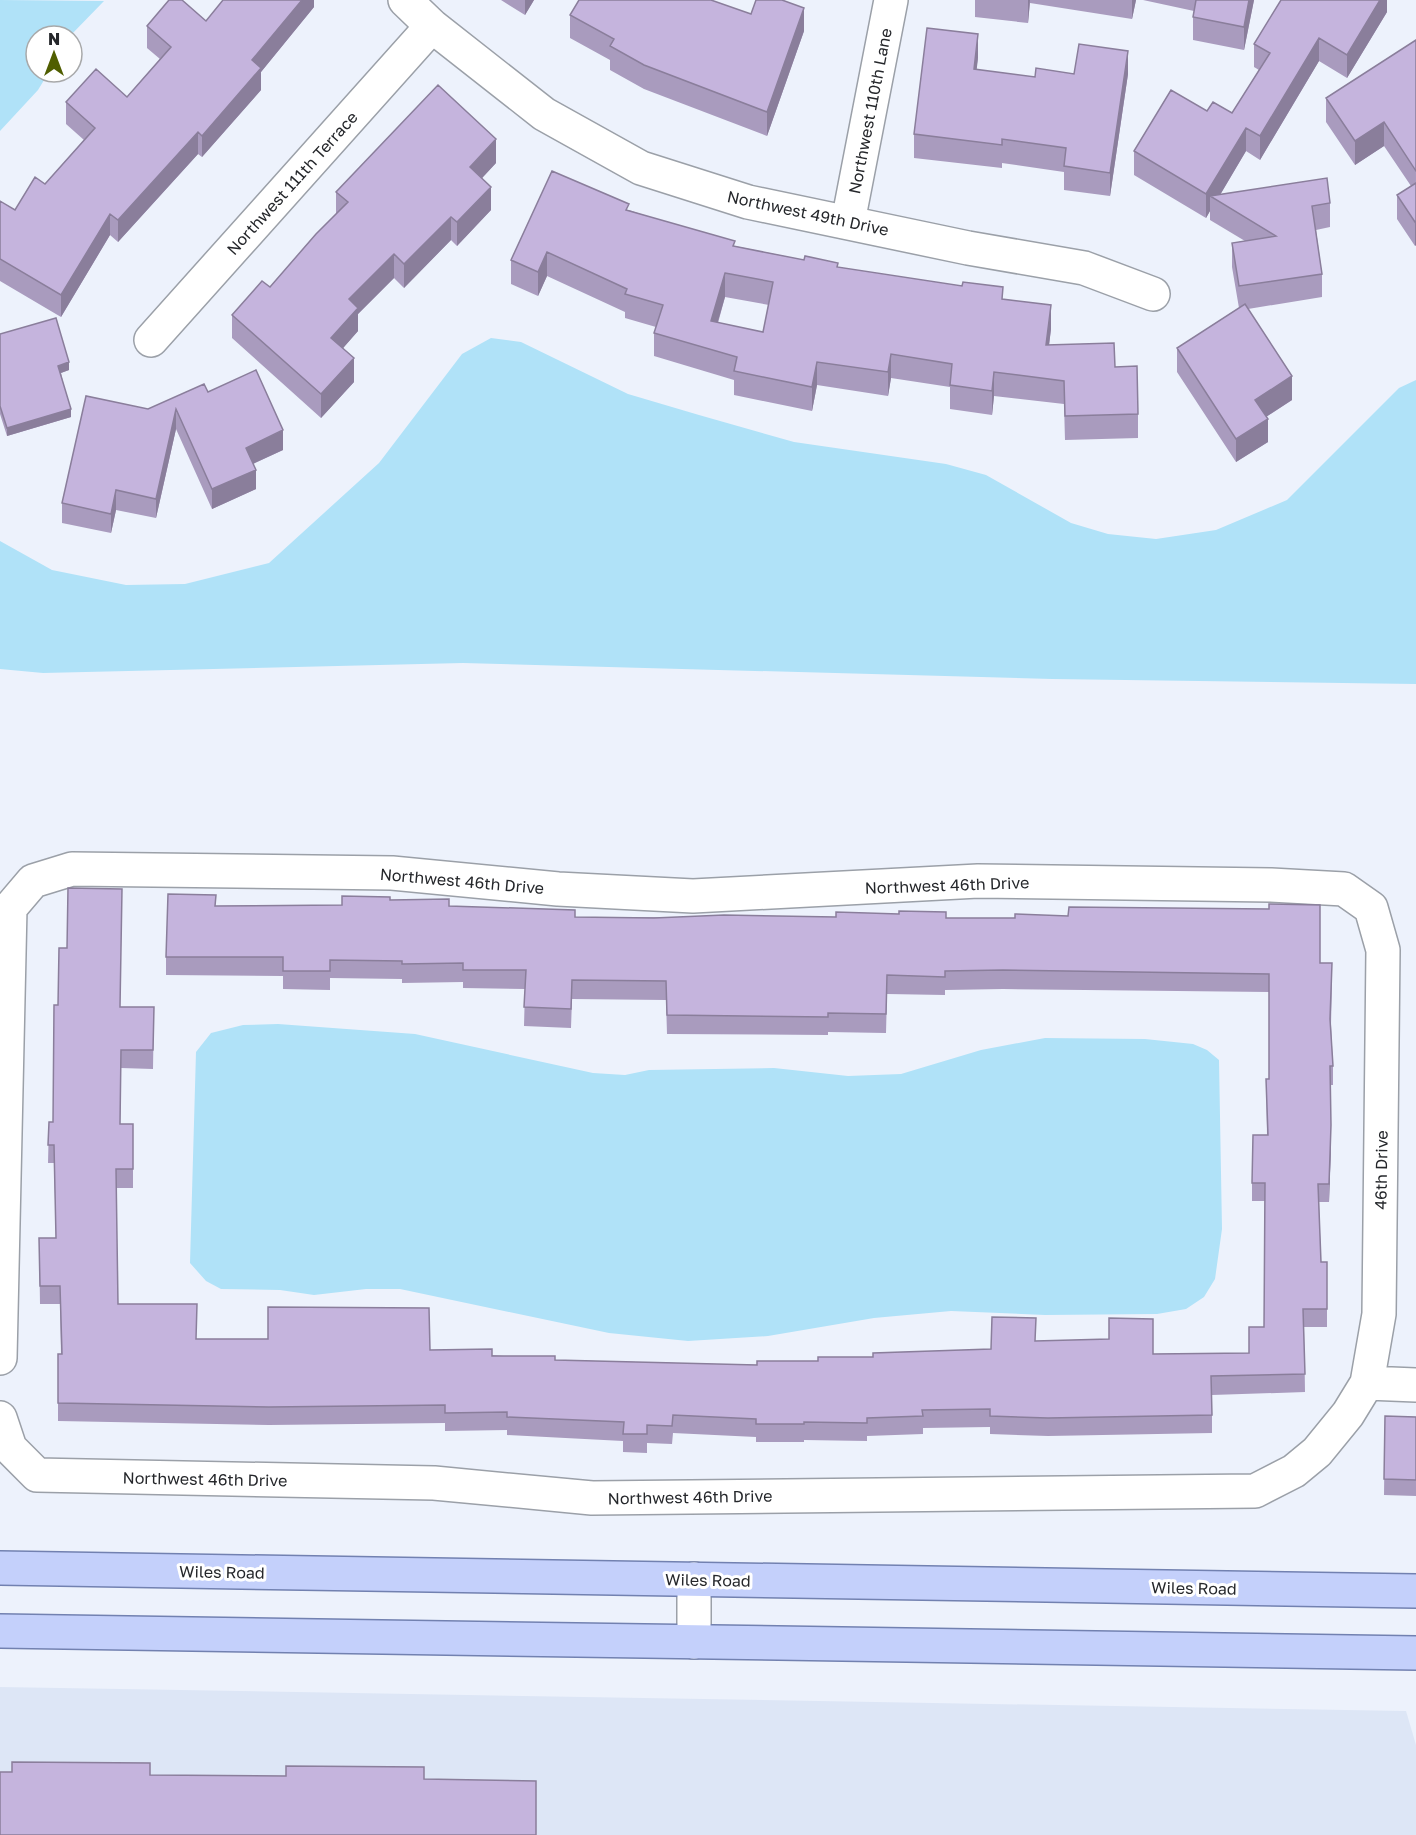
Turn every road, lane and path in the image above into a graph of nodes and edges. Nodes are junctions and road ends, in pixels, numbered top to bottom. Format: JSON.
{"nodes":[{"id":1,"x":405,"y":0,"type":"edge"},
{"id":2,"x":891,"y":0,"type":"edge"},
{"id":3,"x":432,"y":26,"type":"junction"},
{"id":4,"x":848,"y":222,"type":"junction"},
{"id":5,"x":1153,"y":294,"type":"dead end"},
{"id":6,"x":151,"y":340,"type":"dead end"},
{"id":7,"x":1371,"y":908,"type":"joint"},
{"id":8,"x":0,"y":1358,"type":"edge"},
{"id":9,"x":1367,"y":1383,"type":"junction"},
{"id":10,"x":1416,"y":1385,"type":"edge"},
{"id":11,"x":0,"y":1418,"type":"edge"},
{"id":12,"x":0,"y":1568,"type":"edge"},
{"id":13,"x":694,"y":1580,"type":"junction"},
{"id":14,"x":1416,"y":1591,"type":"edge"},
{"id":15,"x":0,"y":1631,"type":"edge"},
{"id":16,"x":694,"y":1642,"type":"junction"},
{"id":17,"x":1416,"y":1653,"type":"edge"}],
"edges":[{"from":1,"to":3,"type":"street","name":"Northwest 49th Drive"},
{"from":2,"to":4,"type":"street","name":"Northwest 110th Lane"},
{"from":3,"to":4,"type":"street","name":"Northwest 49th Drive"},
{"from":3,"to":6,"type":"street","name":"Northwest 111th Terrace"},
{"from":4,"to":5,"type":"street","name":"Northwest 49th Drive"},
{"from":7,"to":8,"type":"street","name":"Northwest 46th Drive"},
{"from":7,"to":9,"type":"street","name":"46th Drive"},
{"from":9,"to":10,"type":"street"},
{"from":9,"to":11,"type":"street","name":"Northwest 46th Drive"},
{"from":12,"to":13,"type":"main road","name":"Wiles Road"},
{"from":13,"to":14,"type":"main road","name":"Wiles Road"},
{"from":13,"to":16,"type":"street"},
{"from":15,"to":16,"type":"main road"},
{"from":16,"to":17,"type":"main road"}]}
